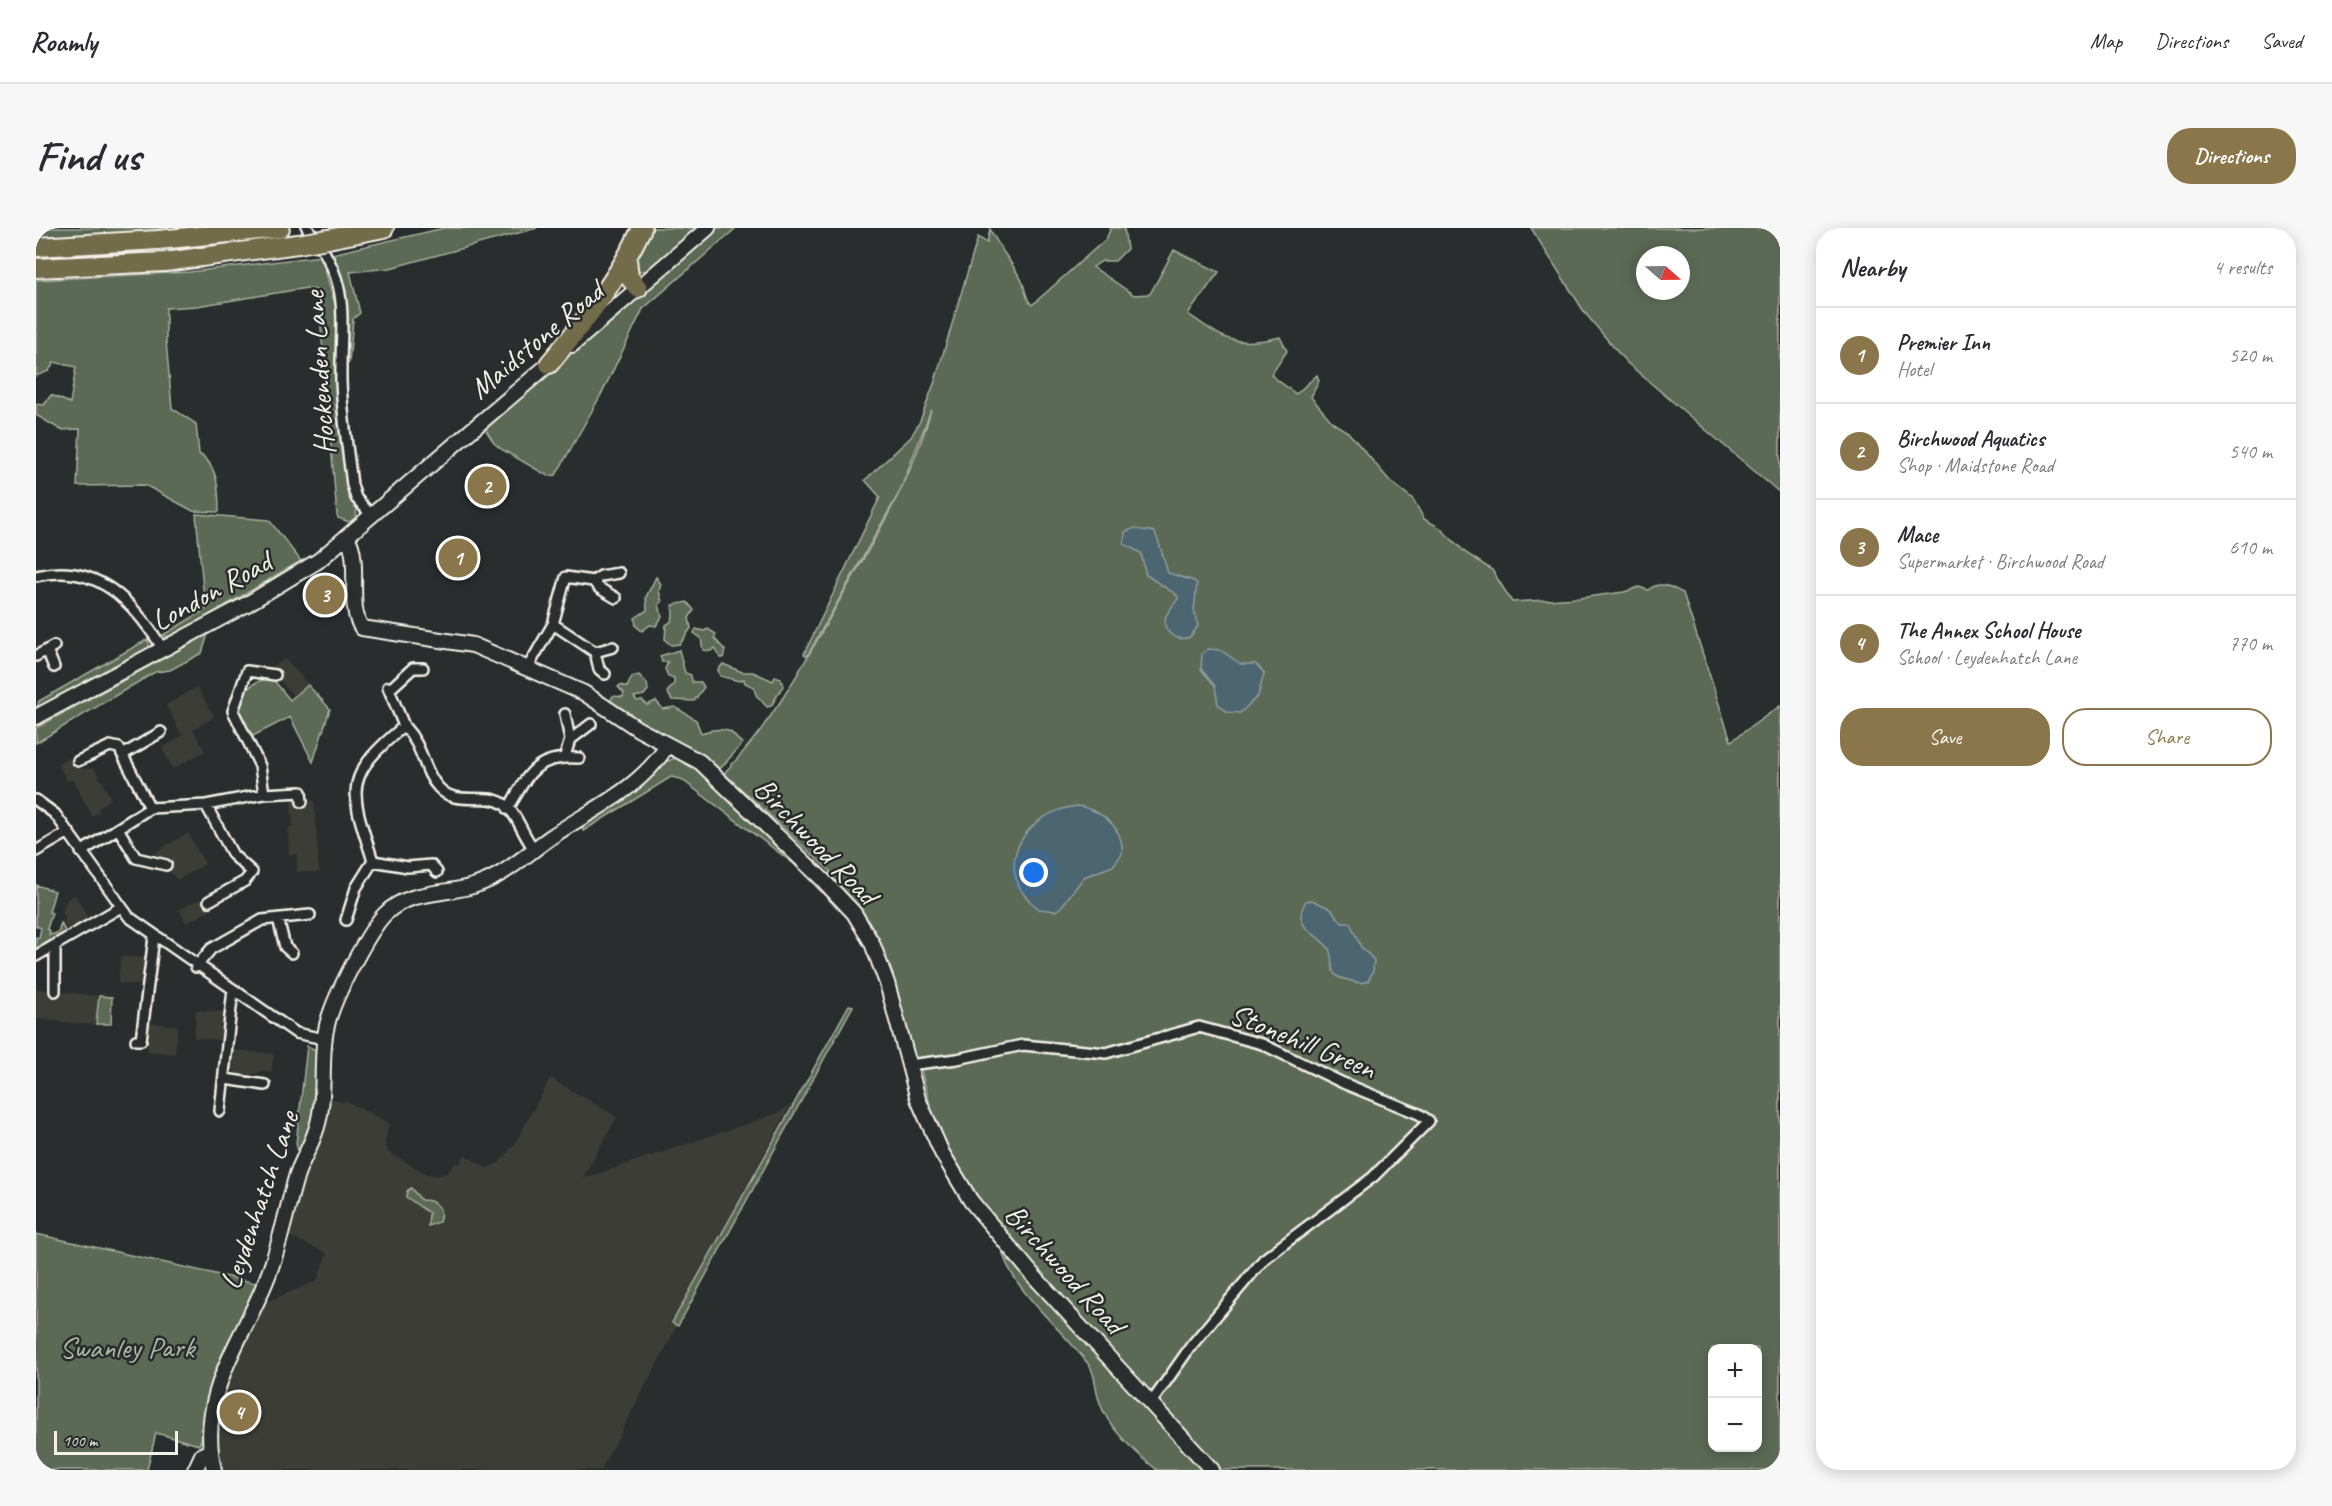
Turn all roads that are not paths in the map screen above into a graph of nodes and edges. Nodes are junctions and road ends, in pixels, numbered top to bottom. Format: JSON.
{"nodes":[{"id":1,"x":280,"y":228,"type":"edge"},
{"id":2,"x":384,"y":228,"type":"edge"},
{"id":3,"x":642,"y":228,"type":"edge"},
{"id":4,"x":708,"y":228,"type":"edge"},
{"id":5,"x":303,"y":236,"type":"edge"},
{"id":6,"x":36,"y":247,"type":"edge"},
{"id":7,"x":627,"y":259,"type":"junction"},
{"id":8,"x":36,"y":268,"type":"edge"},
{"id":9,"x":638,"y":288,"type":"junction"},
{"id":10,"x":549,"y":364,"type":"junction"},
{"id":11,"x":399,"y":493,"type":"joint"},
{"id":12,"x":372,"y":516,"type":"junction"},
{"id":13,"x":347,"y":537,"type":"junction"},
{"id":14,"x":333,"y":551,"type":"junction"},
{"id":15,"x":352,"y":566,"type":"junction"},
{"id":16,"x":619,"y":573,"type":"dead end"},
{"id":17,"x":36,"y":576,"type":"edge"},
{"id":18,"x":593,"y":581,"type":"junction"},
{"id":19,"x":616,"y":598,"type":"dead end"},
{"id":20,"x":553,"y":624,"type":"junction"},
{"id":21,"x":613,"y":647,"type":"dead end"},
{"id":22,"x":163,"y":649,"type":"junction"},
{"id":23,"x":595,"y":652,"type":"junction"},
{"id":24,"x":36,"y":656,"type":"edge"},
{"id":25,"x":54,"y":667,"type":"dead end"},
{"id":26,"x":528,"y":667,"type":"junction"},
{"id":27,"x":423,"y":668,"type":"dead end"},
{"id":28,"x":605,"y":674,"type":"dead end"},
{"id":29,"x":275,"y":675,"type":"dead end"},
{"id":30,"x":565,"y":714,"type":"dead end"},
{"id":31,"x":36,"y":717,"type":"edge"},
{"id":32,"x":591,"y":724,"type":"dead end"},
{"id":33,"x":404,"y":726,"type":"junction"},
{"id":34,"x":161,"y":732,"type":"dead end"},
{"id":35,"x":570,"y":740,"type":"junction"},
{"id":36,"x":667,"y":746,"type":"junction"},
{"id":37,"x":124,"y":754,"type":"junction"},
{"id":38,"x":566,"y":756,"type":"junction"},
{"id":39,"x":579,"y":758,"type":"dead end"},
{"id":40,"x":78,"y":761,"type":"dead end"},
{"id":41,"x":313,"y":791,"type":"dead end"},
{"id":42,"x":264,"y":794,"type":"junction"},
{"id":43,"x":36,"y":800,"type":"edge"},
{"id":44,"x":206,"y":805,"type":"junction"},
{"id":45,"x":150,"y":808,"type":"junction"},
{"id":46,"x":508,"y":809,"type":"junction"},
{"id":47,"x":119,"y":830,"type":"junction"},
{"id":48,"x":69,"y":832,"type":"junction"},
{"id":49,"x":535,"y":850,"type":"junction"},
{"id":50,"x":36,"y":852,"type":"edge"},
{"id":51,"x":81,"y":852,"type":"junction"},
{"id":52,"x":435,"y":856,"type":"dead end"},
{"id":53,"x":373,"y":861,"type":"junction"},
{"id":54,"x":166,"y":865,"type":"dead end"},
{"id":55,"x":209,"y":902,"type":"dead end"},
{"id":56,"x":121,"y":907,"type":"junction"},
{"id":57,"x":310,"y":915,"type":"dead end"},
{"id":58,"x":278,"y":918,"type":"junction"},
{"id":59,"x":346,"y":920,"type":"dead end"},
{"id":60,"x":154,"y":938,"type":"junction"},
{"id":61,"x":55,"y":947,"type":"junction"},
{"id":62,"x":292,"y":953,"type":"dead end"},
{"id":63,"x":36,"y":956,"type":"edge"},
{"id":64,"x":196,"y":967,"type":"junction"},
{"id":65,"x":233,"y":990,"type":"junction"},
{"id":66,"x":55,"y":991,"type":"dead end"},
{"id":67,"x":324,"y":1039,"type":"junction"},
{"id":68,"x":136,"y":1040,"type":"dead end"},
{"id":69,"x":908,"y":1065,"type":"junction"},
{"id":70,"x":225,"y":1079,"type":"junction"},
{"id":71,"x":265,"y":1085,"type":"dead end"},
{"id":72,"x":220,"y":1111,"type":"dead end"},
{"id":73,"x":1151,"y":1403,"type":"junction"},
{"id":74,"x":210,"y":1450,"type":"junction"},
{"id":75,"x":195,"y":1470,"type":"edge"},
{"id":76,"x":214,"y":1470,"type":"edge"},
{"id":77,"x":1212,"y":1470,"type":"edge"}],
"edges":[{"from":1,"to":6,"type":"highway"},
{"from":2,"to":5,"type":"highway","bridge":true},
{"from":3,"to":7,"type":"highway"},
{"from":4,"to":9,"type":"street","name":"Maidstone Road"},
{"from":5,"to":8,"type":"highway"},
{"from":5,"to":12,"type":"street","name":"Hockenden Lane"},
{"from":7,"to":9,"type":"highway"},
{"from":7,"to":10,"type":"highway"},
{"from":9,"to":10,"type":"street","name":"Maidstone Road"},
{"from":10,"to":11,"type":"street","name":"Maidstone Road"},
{"from":11,"to":12,"type":"street","name":"London Road"},
{"from":12,"to":13,"type":"street","name":"London Road"},
{"from":13,"to":14,"type":"street","name":"London Road"},
{"from":13,"to":15,"type":"street","name":"Birchwood Road"},
{"from":14,"to":15,"type":"street"},
{"from":14,"to":22,"type":"street","name":"London Road"},
{"from":15,"to":26,"type":"street","name":"Birchwood Road"},
{"from":16,"to":18,"type":"street"},
{"from":17,"to":22,"type":"street"},
{"from":18,"to":19,"type":"street"},
{"from":18,"to":20,"type":"street"},
{"from":20,"to":23,"type":"street"},
{"from":20,"to":26,"type":"street"},
{"from":21,"to":23,"type":"street"},
{"from":22,"to":31,"type":"street","name":"London Road"},
{"from":23,"to":28,"type":"street"},
{"from":24,"to":25,"type":"street"},
{"from":26,"to":36,"type":"street","name":"Birchwood Road"},
{"from":27,"to":33,"type":"street"},
{"from":29,"to":42,"type":"street"},
{"from":30,"to":35,"type":"street"},
{"from":32,"to":35,"type":"street"},
{"from":33,"to":46,"type":"street"},
{"from":33,"to":53,"type":"street"},
{"from":34,"to":37,"type":"street"},
{"from":35,"to":38,"type":"street"},
{"from":36,"to":49,"type":"street","name":"Leydenhatch Lane"},
{"from":36,"to":69,"type":"street","name":"Birchwood Road"},
{"from":37,"to":40,"type":"street"},
{"from":37,"to":45,"type":"street"},
{"from":38,"to":39,"type":"street"},
{"from":38,"to":46,"type":"street"},
{"from":41,"to":42,"type":"street"},
{"from":42,"to":44,"type":"street"},
{"from":43,"to":48,"type":"street"},
{"from":44,"to":45,"type":"street"},
{"from":44,"to":55,"type":"street"},
{"from":45,"to":47,"type":"street"},
{"from":46,"to":49,"type":"street"},
{"from":47,"to":51,"type":"street"},
{"from":47,"to":54,"type":"street"},
{"from":48,"to":50,"type":"street"},
{"from":48,"to":51,"type":"street"},
{"from":49,"to":67,"type":"street","name":"Leydenhatch Lane"},
{"from":51,"to":56,"type":"street"},
{"from":52,"to":53,"type":"street"},
{"from":53,"to":59,"type":"street"},
{"from":56,"to":60,"type":"street"},
{"from":56,"to":61,"type":"street"},
{"from":57,"to":58,"type":"street"},
{"from":58,"to":62,"type":"street"},
{"from":58,"to":64,"type":"street"},
{"from":60,"to":64,"type":"street"},
{"from":60,"to":68,"type":"street"},
{"from":61,"to":63,"type":"street"},
{"from":61,"to":66,"type":"street"},
{"from":64,"to":65,"type":"street"},
{"from":65,"to":67,"type":"street"},
{"from":65,"to":70,"type":"street"},
{"from":67,"to":74,"type":"street","name":"Leydenhatch Lane"},
{"from":69,"to":73,"type":"street","name":"Birchwood Road"},
{"from":69,"to":73,"type":"street","name":"Stonehill Green"},
{"from":70,"to":71,"type":"street"},
{"from":70,"to":72,"type":"street"},
{"from":73,"to":77,"type":"street","name":"Birchwood Road"},
{"from":74,"to":75,"type":"street"},
{"from":74,"to":76,"type":"street","name":"Leydenhatch Lane"}]}
